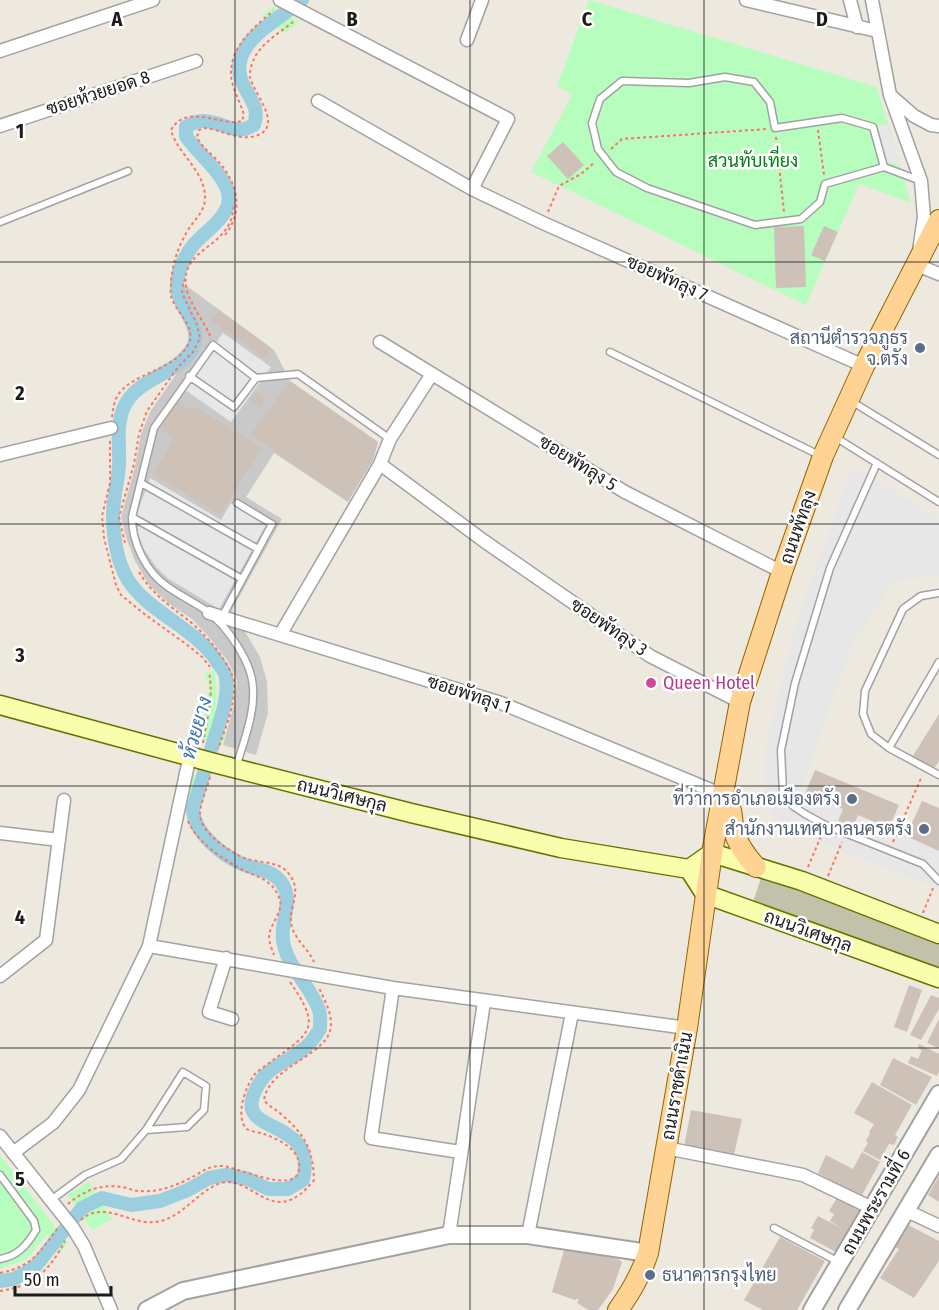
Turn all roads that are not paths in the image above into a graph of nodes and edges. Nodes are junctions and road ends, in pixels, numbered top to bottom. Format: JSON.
{"nodes":[{"id":1,"x":153,"y":0,"type":"edge"},
{"id":2,"x":482,"y":0,"type":"edge"},
{"id":3,"x":746,"y":0,"type":"edge"},
{"id":4,"x":850,"y":0,"type":"edge"},
{"id":5,"x":872,"y":0,"type":"edge"},
{"id":6,"x":282,"y":1,"type":"edge"},
{"id":7,"x":857,"y":27,"type":"junction"},
{"id":8,"x":877,"y":31,"type":"junction"},
{"id":9,"x":467,"y":40,"type":"dead end"},
{"id":10,"x":0,"y":51,"type":"edge"},
{"id":11,"x":196,"y":61,"type":"dead end"},
{"id":12,"x":890,"y":95,"type":"junction"},
{"id":13,"x":318,"y":101,"type":"dead end"},
{"id":14,"x":0,"y":126,"type":"edge"},
{"id":15,"x":939,"y":126,"type":"edge"},
{"id":16,"x":884,"y":166,"type":"junction"},
{"id":17,"x":128,"y":171,"type":"dead end"},
{"id":18,"x":921,"y":181,"type":"junction"},
{"id":19,"x":472,"y":189,"type":"junction"},
{"id":20,"x":939,"y":219,"type":"edge"},
{"id":21,"x":0,"y":222,"type":"edge"},
{"id":22,"x":917,"y":265,"type":"junction"},
{"id":23,"x":939,"y":274,"type":"edge"},
{"id":24,"x":380,"y":342,"type":"dead end"},
{"id":25,"x":610,"y":352,"type":"dead end"},
{"id":26,"x":864,"y":366,"type":"junction"},
{"id":27,"x":432,"y":374,"type":"junction"},
{"id":28,"x":189,"y":376,"type":"junction"},
{"id":29,"x":256,"y":378,"type":"junction"},
{"id":30,"x":848,"y":400,"type":"junction"},
{"id":31,"x":111,"y":428,"type":"road end"},
{"id":32,"x":832,"y":435,"type":"junction"},
{"id":33,"x":390,"y":439,"type":"junction"},
{"id":34,"x":939,"y":454,"type":"edge"},
{"id":35,"x":0,"y":455,"type":"edge"},
{"id":36,"x":823,"y":456,"type":"junction"},
{"id":37,"x":877,"y":463,"type":"junction"},
{"id":38,"x":381,"y":464,"type":"junction"},
{"id":39,"x":141,"y":483,"type":"junction"},
{"id":40,"x":939,"y":502,"type":"edge"},
{"id":41,"x":237,"y":503,"type":"dead end"},
{"id":42,"x":132,"y":517,"type":"junction"},
{"id":43,"x":258,"y":549,"type":"junction"},
{"id":44,"x":782,"y":572,"type":"junction"},
{"id":45,"x":242,"y":579,"type":"junction"},
{"id":46,"x":939,"y":593,"type":"edge"},
{"id":47,"x":209,"y":613,"type":"junction"},
{"id":48,"x":222,"y":617,"type":"junction"},
{"id":49,"x":280,"y":635,"type":"junction"},
{"id":50,"x":939,"y":662,"type":"edge"},
{"id":51,"x":740,"y":702,"type":"junction"},
{"id":52,"x":0,"y":705,"type":"edge"},
{"id":53,"x":889,"y":748,"type":"junction"},
{"id":54,"x":214,"y":762,"type":"junction"},
{"id":55,"x":939,"y":775,"type":"edge"},
{"id":56,"x":723,"y":795,"type":"junction"},
{"id":57,"x":64,"y":800,"type":"dead end"},
{"id":58,"x":0,"y":833,"type":"edge"},
{"id":59,"x":59,"y":840,"type":"junction"},
{"id":60,"x":712,"y":853,"type":"junction"},
{"id":61,"x":756,"y":867,"type":"junction"},
{"id":62,"x":689,"y":869,"type":"junction"},
{"id":63,"x":938,"y":880,"type":"edge"},
{"id":64,"x":705,"y":894,"type":"junction"},
{"id":65,"x":939,"y":934,"type":"edge"},
{"id":66,"x":148,"y":946,"type":"junction"},
{"id":67,"x":226,"y":958,"type":"junction"},
{"id":68,"x":0,"y":976,"type":"edge"},
{"id":69,"x":939,"y":978,"type":"edge"},
{"id":70,"x":393,"y":988,"type":"junction"},
{"id":71,"x":484,"y":1002,"type":"junction"},
{"id":72,"x":572,"y":1013,"type":"junction"},
{"id":73,"x":232,"y":1019,"type":"dead end"},
{"id":74,"x":687,"y":1028,"type":"junction"},
{"id":75,"x":939,"y":1095,"type":"edge"},
{"id":76,"x":146,"y":1130,"type":"junction"},
{"id":77,"x":0,"y":1138,"type":"edge"},
{"id":78,"x":666,"y":1148,"type":"junction"},
{"id":79,"x":460,"y":1152,"type":"junction"},
{"id":80,"x":13,"y":1153,"type":"junction"},
{"id":81,"x":939,"y":1155,"type":"edge"},
{"id":82,"x":0,"y":1175,"type":"edge"},
{"id":83,"x":50,"y":1200,"type":"junction"},
{"id":84,"x":872,"y":1208,"type":"junction"},
{"id":85,"x":907,"y":1210,"type":"junction"},
{"id":86,"x":939,"y":1226,"type":"edge"},
{"id":87,"x":774,"y":1228,"type":"dead end"},
{"id":88,"x":449,"y":1235,"type":"junction"},
{"id":89,"x":528,"y":1235,"type":"junction"},
{"id":90,"x":648,"y":1253,"type":"junction"},
{"id":91,"x":0,"y":1259,"type":"edge"},
{"id":92,"x":840,"y":1263,"type":"junction"},
{"id":93,"x":111,"y":1310,"type":"edge"},
{"id":94,"x":147,"y":1310,"type":"edge"},
{"id":95,"x":618,"y":1310,"type":"edge"},
{"id":96,"x":812,"y":1310,"type":"edge"},
{"id":97,"x":847,"y":1310,"type":"edge"}],
"edges":[{"from":1,"to":10,"type":"street"},
{"from":2,"to":9,"type":"street"},
{"from":3,"to":7,"type":"street"},
{"from":4,"to":7,"type":"street"},
{"from":5,"to":8,"type":"street"},
{"from":6,"to":19,"type":"street"},
{"from":7,"to":8,"type":"street"},
{"from":8,"to":12,"type":"street"},
{"from":11,"to":14,"type":"street","name":"ซอยห้วยยอด 8"},
{"from":12,"to":15,"type":"street"},
{"from":12,"to":18,"type":"street"},
{"from":13,"to":19,"type":"street","name":"ซอยพัทลุง 7"},
{"from":16,"to":16,"type":"lane"},
{"from":16,"to":18,"type":"lane"},
{"from":17,"to":21,"type":"lane"},
{"from":18,"to":22,"type":"street"},
{"from":19,"to":26,"type":"street","name":"ซอยพัทลุง 7"},
{"from":20,"to":22,"type":"main road","name":"ถนนพัทลุง"},
{"from":22,"to":23,"type":"street"},
{"from":22,"to":26,"type":"main road","name":"ถนนพัทลุง"},
{"from":24,"to":27,"type":"street","name":"ซอยพัทลุง 5"},
{"from":25,"to":36,"type":"lane"},
{"from":26,"to":30,"type":"main road","name":"ถนนพัทลุง"},
{"from":27,"to":33,"type":"street"},
{"from":27,"to":44,"type":"street","name":"ซอยพัทลุง 5"},
{"from":28,"to":29,"type":"lane"},
{"from":28,"to":29,"type":"lane"},
{"from":28,"to":39,"type":"lane"},
{"from":29,"to":33,"type":"lane"},
{"from":30,"to":32,"type":"main road","name":"ถนนพัทลุง"},
{"from":30,"to":34,"type":"lane"},
{"from":31,"to":35,"type":"street"},
{"from":32,"to":36,"type":"main road","name":"ถนนพัทลุง"},
{"from":32,"to":37,"type":"lane"},
{"from":33,"to":38,"type":"street"},
{"from":36,"to":44,"type":"main road","name":"ถนนพัทลุง"},
{"from":37,"to":40,"type":"lane"},
{"from":37,"to":63,"type":"lane"},
{"from":38,"to":49,"type":"street"},
{"from":38,"to":51,"type":"street","name":"ซอยพัทลุง 3"},
{"from":39,"to":42,"type":"lane"},
{"from":39,"to":43,"type":"lane"},
{"from":41,"to":43,"type":"lane"},
{"from":42,"to":45,"type":"lane"},
{"from":42,"to":47,"type":"lane"},
{"from":43,"to":45,"type":"lane"},
{"from":44,"to":51,"type":"main road","name":"ถนนพัทลุง"},
{"from":45,"to":48,"type":"lane"},
{"from":46,"to":53,"type":"lane"},
{"from":47,"to":48,"type":"street","name":"ซอยพัทลุง 1"},
{"from":47,"to":54,"type":"lane"},
{"from":48,"to":49,"type":"street","name":"ซอยพัทลุง 1"},
{"from":49,"to":56,"type":"street","name":"ซอยพัทลุง 1"},
{"from":50,"to":53,"type":"lane"},
{"from":51,"to":56,"type":"main road","name":"ถนนพัทลุง"},
{"from":52,"to":54,"type":"main road","name":"ถนนวิเศษกุล"},
{"from":53,"to":55,"type":"lane"},
{"from":54,"to":62,"type":"main road","name":"ถนนวิเศษกุล"},
{"from":54,"to":66,"type":"street"},
{"from":56,"to":60,"type":"main road","name":"ถนนพัทลุง"},
{"from":56,"to":61,"type":"main road"},
{"from":57,"to":59,"type":"street"},
{"from":58,"to":59,"type":"street"},
{"from":59,"to":68,"type":"street"},
{"from":60,"to":61,"type":"main road"},
{"from":60,"to":62,"type":"main road"},
{"from":60,"to":64,"type":"main road","name":"ถนนราชดำเนิน"},
{"from":61,"to":65,"type":"main road"},
{"from":62,"to":64,"type":"main road"},
{"from":64,"to":69,"type":"main road","name":"ถนนวิเศษกุล"},
{"from":64,"to":74,"type":"main road","name":"ถนนราชดำเนิน"},
{"from":66,"to":67,"type":"street"},
{"from":66,"to":80,"type":"street"},
{"from":67,"to":70,"type":"street"},
{"from":67,"to":73,"type":"street"},
{"from":70,"to":71,"type":"street"},
{"from":70,"to":79,"type":"street"},
{"from":71,"to":72,"type":"street"},
{"from":71,"to":79,"type":"street"},
{"from":72,"to":74,"type":"street"},
{"from":72,"to":89,"type":"street"},
{"from":74,"to":78,"type":"main road","name":"ถนนราชดำเนิน"},
{"from":75,"to":84,"type":"street","name":"ถนนพระรามที่ 6"},
{"from":76,"to":76,"type":"lane"},
{"from":76,"to":83,"type":"lane"},
{"from":77,"to":80,"type":"street"},
{"from":78,"to":84,"type":"street"},
{"from":78,"to":90,"type":"main road","name":"ถนนราชดำเนิน"},
{"from":79,"to":88,"type":"street"},
{"from":80,"to":83,"type":"street"},
{"from":81,"to":85,"type":"street","name":"ถนนพระรามที่ 6"},
{"from":82,"to":91,"type":"lane"},
{"from":83,"to":93,"type":"street"},
{"from":84,"to":92,"type":"street","name":"ถนนพระรามที่ 6"},
{"from":85,"to":86,"type":"street"},
{"from":85,"to":97,"type":"street","name":"ถนนพระรามที่ 6"},
{"from":87,"to":92,"type":"lane"},
{"from":88,"to":89,"type":"street"},
{"from":88,"to":94,"type":"street"},
{"from":89,"to":90,"type":"street"},
{"from":90,"to":95,"type":"main road","name":"ถนนราชดำเนิน"},
{"from":92,"to":96,"type":"street","name":"ถนนพระรามที่ 6"}]}
